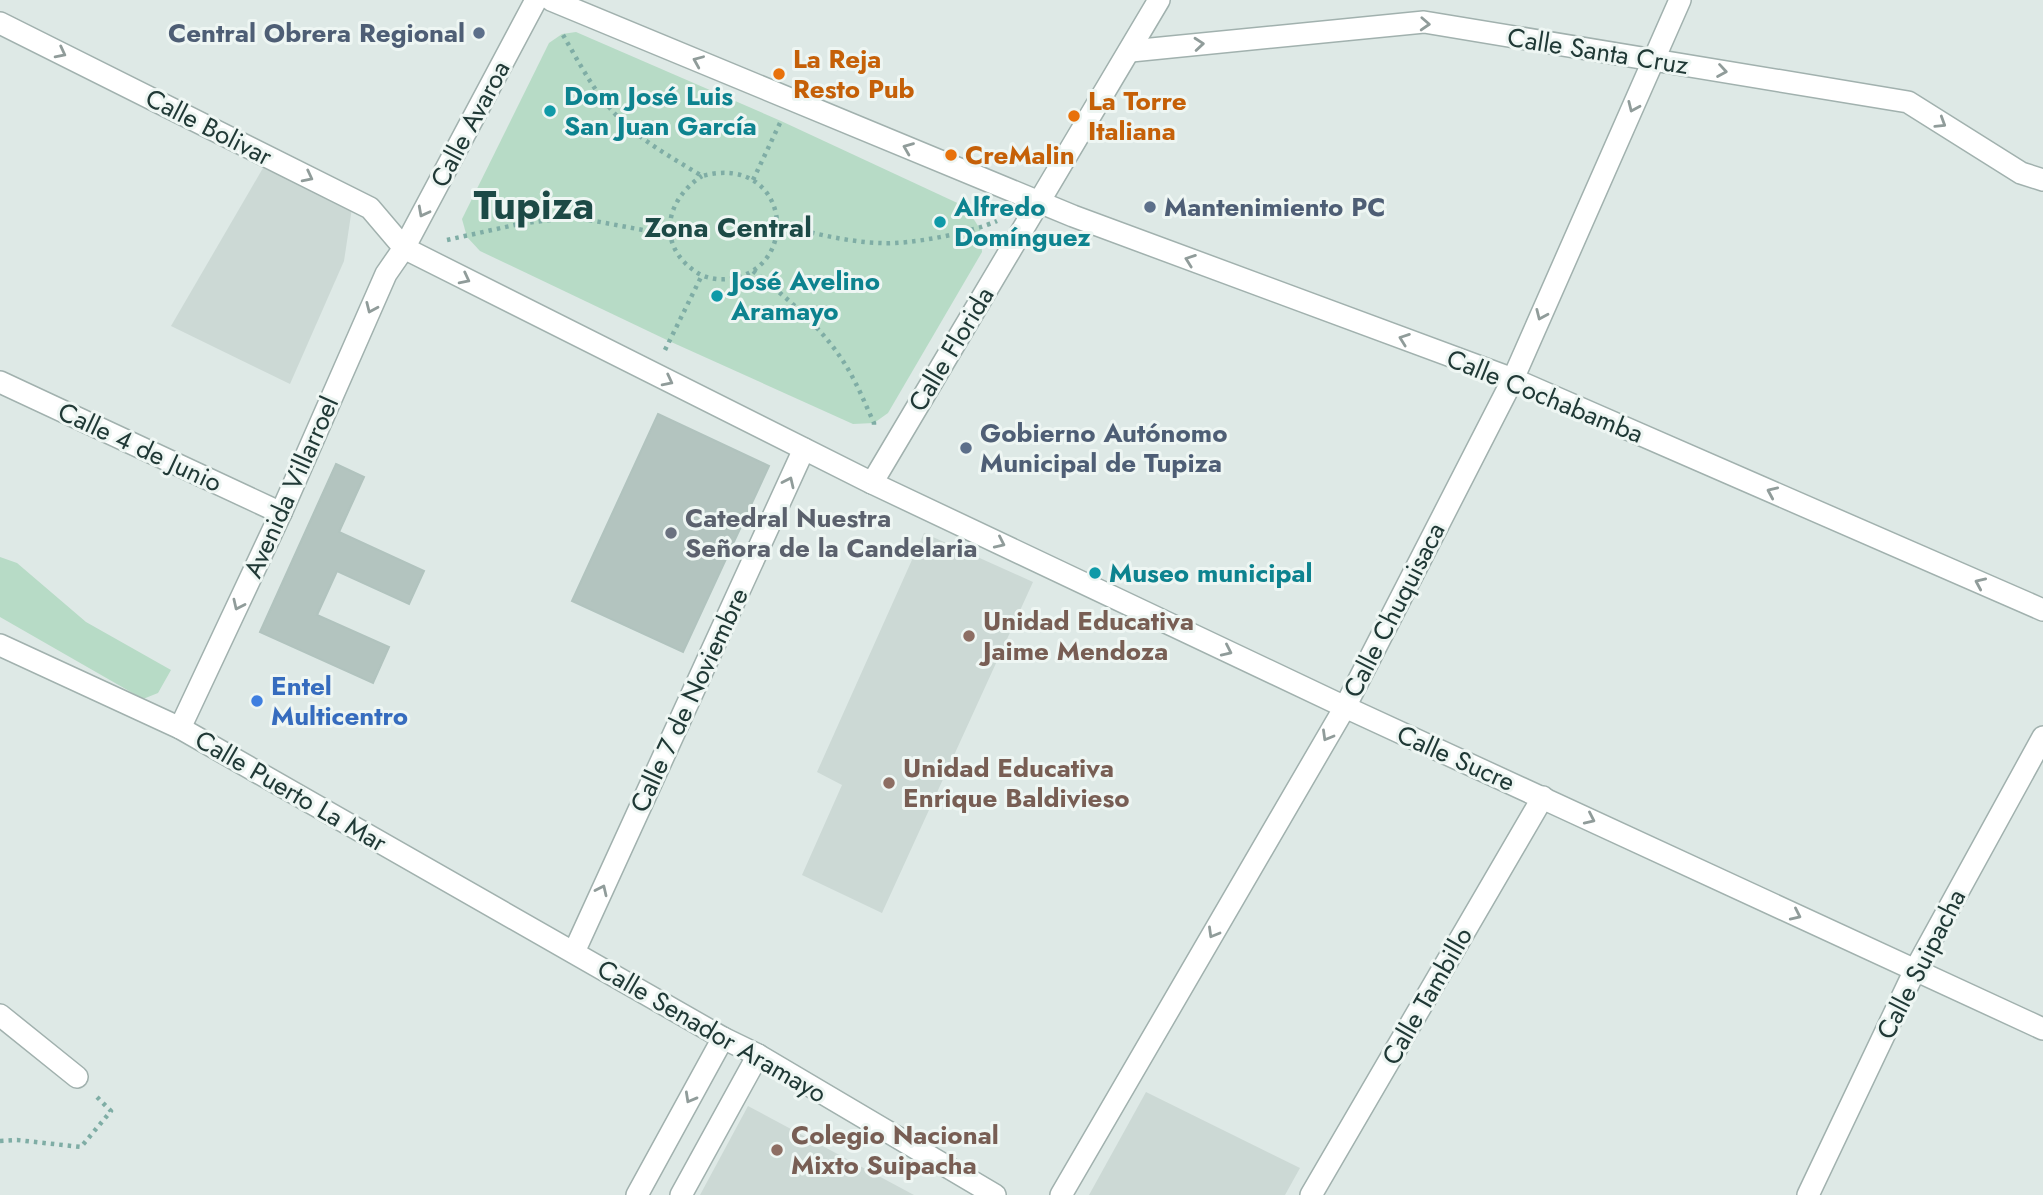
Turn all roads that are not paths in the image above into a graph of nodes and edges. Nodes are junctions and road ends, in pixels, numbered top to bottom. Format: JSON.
{"nodes":[{"id":1,"x":536,"y":0,"type":"edge"},
{"id":2,"x":551,"y":0,"type":"edge"},
{"id":3,"x":1160,"y":0,"type":"edge"},
{"id":4,"x":1681,"y":0,"type":"edge"},
{"id":5,"x":0,"y":23,"type":"edge"},
{"id":6,"x":1131,"y":51,"type":"junction"},
{"id":7,"x":1654,"y":60,"type":"junction"},
{"id":8,"x":2043,"y":180,"type":"edge"},
{"id":9,"x":1039,"y":202,"type":"junction"},
{"id":10,"x":404,"y":248,"type":"junction"},
{"id":11,"x":1513,"y":379,"type":"junction"},
{"id":12,"x":0,"y":382,"type":"edge"},
{"id":13,"x":804,"y":449,"type":"junction"},
{"id":14,"x":872,"y":483,"type":"junction"},
{"id":15,"x":281,"y":513,"type":"junction"},
{"id":16,"x":2043,"y":610,"type":"edge"},
{"id":17,"x":0,"y":645,"type":"edge"},
{"id":18,"x":1345,"y":707,"type":"junction"},
{"id":19,"x":180,"y":728,"type":"junction"},
{"id":20,"x":2043,"y":737,"type":"edge"},
{"id":21,"x":1543,"y":797,"type":"junction"},
{"id":22,"x":574,"y":952,"type":"junction"},
{"id":23,"x":1915,"y":970,"type":"junction"},
{"id":24,"x":0,"y":1015,"type":"edge"},
{"id":25,"x":2043,"y":1029,"type":"edge"},
{"id":26,"x":723,"y":1038,"type":"junction"},
{"id":27,"x":758,"y":1055,"type":"junction"},
{"id":28,"x":76,"y":1077,"type":"road end"},
{"id":29,"x":637,"y":1195,"type":"edge"},
{"id":30,"x":681,"y":1195,"type":"edge"},
{"id":31,"x":995,"y":1195,"type":"edge"},
{"id":32,"x":1061,"y":1195,"type":"edge"},
{"id":33,"x":1311,"y":1195,"type":"edge"},
{"id":34,"x":1808,"y":1195,"type":"edge"}],
"edges":[{"from":1,"to":10,"type":"street","name":"Calle Avaroa","one_way":true},
{"from":9,"to":2,"type":"street","name":"Calle Cochabamba","one_way":true},
{"from":3,"to":6,"type":"street","name":"Calle Florida"},
{"from":4,"to":7,"type":"street","name":"Calle Chuquisaca"},
{"from":5,"to":10,"type":"street","name":"Calle Bolivar","one_way":true},
{"from":6,"to":7,"type":"street","name":"Calle Santa Cruz","one_way":true},
{"from":6,"to":9,"type":"street","name":"Calle Florida"},
{"from":7,"to":8,"type":"street","name":"Calle Santa Cruz","one_way":true},
{"from":7,"to":11,"type":"street","name":"Calle Chuquisaca","one_way":true},
{"from":11,"to":9,"type":"street","name":"Calle Cochabamba","one_way":true},
{"from":9,"to":14,"type":"street","name":"Calle Florida"},
{"from":10,"to":13,"type":"street","name":"Calle Sucre","one_way":true},
{"from":10,"to":15,"type":"street","name":"Avenida Villarroel","one_way":true},
{"from":16,"to":11,"type":"street","name":"Calle Cochabamba","one_way":true},
{"from":11,"to":18,"type":"street","name":"Calle Chuquisaca"},
{"from":12,"to":15,"type":"street","name":"Calle 4 de Junio"},
{"from":13,"to":14,"type":"street","name":"Calle Sucre"},
{"from":22,"to":13,"type":"street","name":"Calle 7 de Noviembre","one_way":true},
{"from":14,"to":18,"type":"street","name":"Calle Sucre","one_way":true},
{"from":15,"to":19,"type":"street","name":"Avenida Villarroel","one_way":true},
{"from":17,"to":19,"type":"street","name":"Calle Puerto La Mar"},
{"from":18,"to":21,"type":"street","name":"Calle Sucre"},
{"from":18,"to":32,"type":"street","name":"Calle Chuquisaca","one_way":true},
{"from":19,"to":22,"type":"street","name":"Calle Puerto La Mar"},
{"from":20,"to":23,"type":"street","name":"Calle Suipacha"},
{"from":21,"to":23,"type":"street","name":"Calle Sucre","one_way":true},
{"from":21,"to":33,"type":"street","name":"Calle Tambillo"},
{"from":22,"to":26,"type":"street","name":"Calle Senador Aramayo"},
{"from":23,"to":25,"type":"street","name":"Calle Sucre"},
{"from":23,"to":34,"type":"street","name":"Calle Suipacha"},
{"from":24,"to":28,"type":"street"},
{"from":26,"to":27,"type":"street","name":"Calle Senador Aramayo"},
{"from":26,"to":29,"type":"street","one_way":true},
{"from":27,"to":30,"type":"street"},
{"from":27,"to":31,"type":"street","name":"Calle Senador Aramayo"}]}
